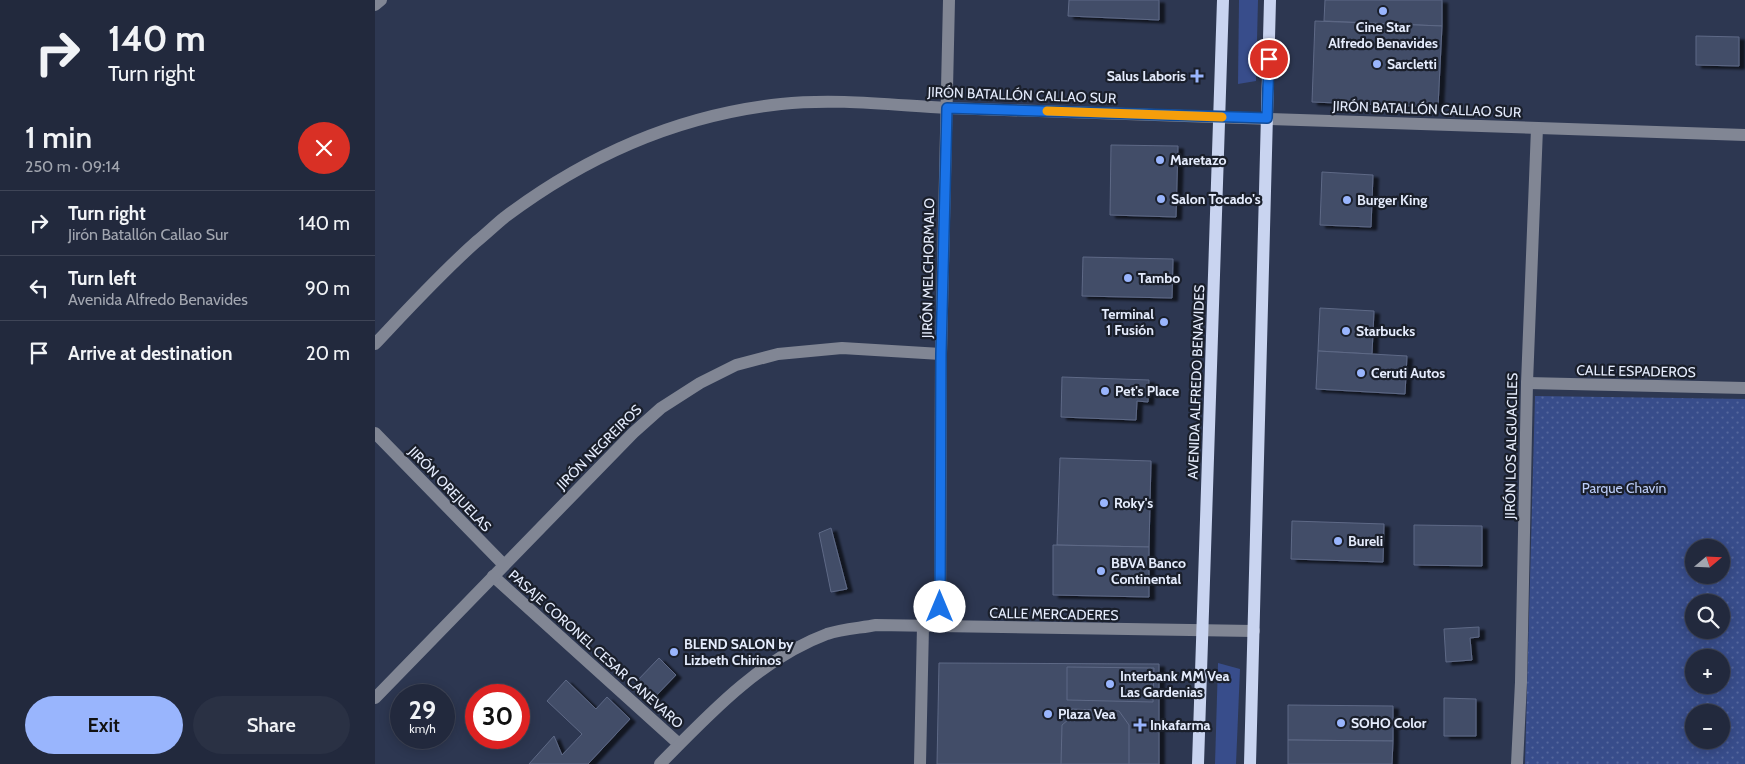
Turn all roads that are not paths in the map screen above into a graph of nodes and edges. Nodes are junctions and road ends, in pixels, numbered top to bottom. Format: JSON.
{"nodes":[{"id":1,"x":381,"y":0,"type":"edge"},
{"id":2,"x":949,"y":0,"type":"edge"},
{"id":3,"x":1223,"y":0,"type":"edge"},
{"id":4,"x":1270,"y":0,"type":"edge"},
{"id":5,"x":375,"y":5,"type":"edge"},
{"id":6,"x":947,"y":108,"type":"junction"},
{"id":7,"x":1220,"y":117,"type":"junction"},
{"id":8,"x":1267,"y":118,"type":"junction"},
{"id":9,"x":1537,"y":128,"type":"junction"},
{"id":10,"x":1745,"y":135,"type":"edge"},
{"id":11,"x":375,"y":344,"type":"edge"},
{"id":12,"x":941,"y":354,"type":"junction"},
{"id":13,"x":1527,"y":384,"type":"junction"},
{"id":14,"x":1745,"y":388,"type":"edge"},
{"id":15,"x":375,"y":433,"type":"edge"},
{"id":16,"x":503,"y":565,"type":"junction"},
{"id":17,"x":493,"y":576,"type":"junction"},
{"id":18,"x":923,"y":626,"type":"junction"},
{"id":19,"x":939,"y":627,"type":"junction"},
{"id":20,"x":1203,"y":631,"type":"junction"},
{"id":21,"x":1254,"y":631,"type":"junction"},
{"id":22,"x":375,"y":698,"type":"edge"},
{"id":23,"x":679,"y":744,"type":"junction"},
{"id":24,"x":660,"y":764,"type":"edge"},
{"id":25,"x":920,"y":764,"type":"edge"},
{"id":26,"x":1198,"y":764,"type":"edge"},
{"id":27,"x":1250,"y":764,"type":"edge"},
{"id":28,"x":1517,"y":764,"type":"edge"}],
"edges":[{"from":1,"to":5,"type":"street"},
{"from":2,"to":6,"type":"street","name":"JIRÓN MELCHORMALO"},
{"from":3,"to":7,"type":"main road","name":"AVENIDA ALFREDO BENAVIDES"},
{"from":4,"to":8,"type":"main road"},
{"from":6,"to":7,"type":"street","name":"JIRÓN BATALLÓN CALLAO SUR"},
{"from":6,"to":11,"type":"street","name":"JIRÓN BATALLÓN CALLAO SUR"},
{"from":6,"to":12,"type":"street","name":"JIRÓN MELCHORMALO"},
{"from":7,"to":8,"type":"street","name":"JIRÓN BATALLÓN CALLAO SUR"},
{"from":7,"to":20,"type":"main road","name":"AVENIDA ALFREDO BENAVIDES"},
{"from":8,"to":9,"type":"street","name":"JIRÓN BATALLÓN CALLAO SUR"},
{"from":8,"to":21,"type":"main road"},
{"from":9,"to":10,"type":"street","name":"JIRÓN BATALLÓN CALLAO SUR"},
{"from":9,"to":13,"type":"street","name":"JIRÓN LOS ALGUACILES"},
{"from":12,"to":16,"type":"street","name":"JIRÓN NEGREIROS"},
{"from":12,"to":19,"type":"street","name":"JIRÓN MELCHORMALO"},
{"from":13,"to":14,"type":"street","name":"CALLE ESPADEROS"},
{"from":13,"to":28,"type":"street","name":"JIRÓN LOS ALGUACILES"},
{"from":15,"to":16,"type":"street","name":"JIRÓN OREJUELAS"},
{"from":16,"to":17,"type":"street","name":"JIRÓN NEGREIROS"},
{"from":17,"to":22,"type":"street","name":"JIRÓN NEGREIROS"},
{"from":17,"to":23,"type":"street","name":"PASAJE CORONEL CESAR CANEVARO"},
{"from":18,"to":19,"type":"street","name":"CALLE MERCADERES"},
{"from":18,"to":23,"type":"street","name":"CALLE MERCADERES"},
{"from":18,"to":25,"type":"street"},
{"from":19,"to":20,"type":"street","name":"CALLE MERCADERES"},
{"from":20,"to":21,"type":"street","name":"CALLE MERCADERES"},
{"from":20,"to":26,"type":"main road","name":"AVENIDA ALFREDO BENAVIDES"},
{"from":21,"to":27,"type":"main road"},
{"from":23,"to":24,"type":"street","name":"CALLE MERCADERES"}]}
